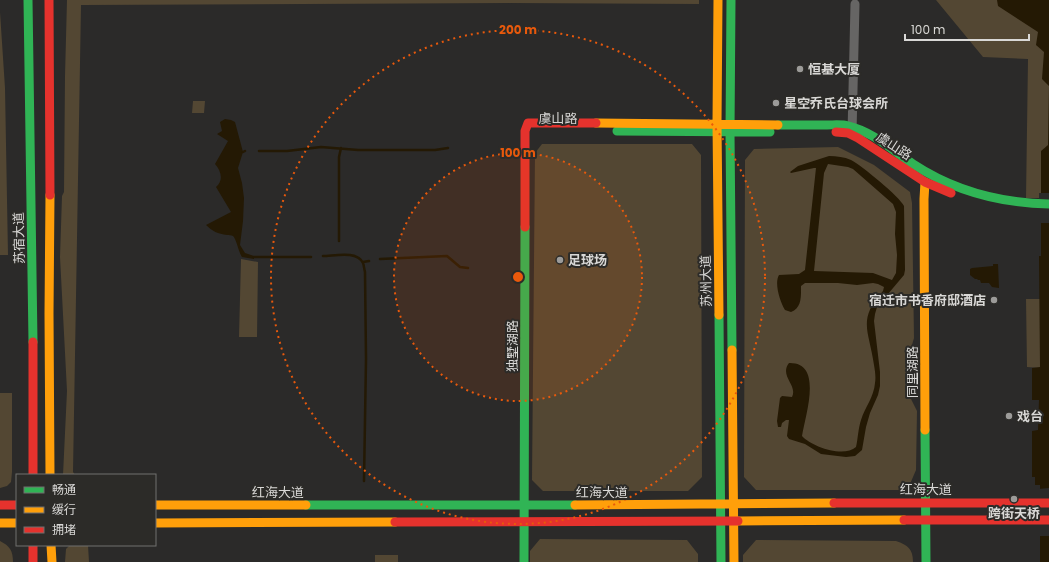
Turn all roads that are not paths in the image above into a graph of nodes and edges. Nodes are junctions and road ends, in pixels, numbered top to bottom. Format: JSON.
{"nodes":[{"id":1,"x":718,"y":0,"type":"edge"},
{"id":2,"x":732,"y":0,"type":"edge"},
{"id":3,"x":49,"y":3,"type":"edge"},
{"id":4,"x":28,"y":4,"type":"edge"},
{"id":5,"x":855,"y":4,"type":"dead end"},
{"id":6,"x":717,"y":128,"type":"junction"},
{"id":7,"x":730,"y":128,"type":"junction"},
{"id":8,"x":852,"y":130,"type":"junction"},
{"id":9,"x":525,"y":131,"type":"joint"},
{"id":10,"x":925,"y":182,"type":"junction"},
{"id":11,"x":1045,"y":207,"type":"edge"},
{"id":12,"x":33,"y":474,"type":"edge"},
{"id":13,"x":50,"y":474,"type":"edge"},
{"id":14,"x":926,"y":502,"type":"junction"},
{"id":15,"x":1049,"y":503,"type":"edge"},
{"id":16,"x":721,"y":504,"type":"junction"},
{"id":17,"x":734,"y":504,"type":"junction"},
{"id":18,"x":0,"y":505,"type":"edge"},
{"id":19,"x":16,"y":505,"type":"edge"},
{"id":20,"x":156,"y":505,"type":"edge"},
{"id":21,"x":524,"y":505,"type":"junction"},
{"id":22,"x":926,"y":520,"type":"junction"},
{"id":23,"x":1049,"y":520,"type":"edge"},
{"id":24,"x":524,"y":521,"type":"junction"},
{"id":25,"x":721,"y":521,"type":"junction"},
{"id":26,"x":734,"y":521,"type":"junction"},
{"id":27,"x":156,"y":522,"type":"edge"},
{"id":28,"x":0,"y":523,"type":"edge"},
{"id":29,"x":16,"y":523,"type":"edge"},
{"id":30,"x":33,"y":546,"type":"edge"},
{"id":31,"x":51,"y":546,"type":"edge"},
{"id":32,"x":33,"y":562,"type":"edge"},
{"id":33,"x":52,"y":562,"type":"edge"},
{"id":34,"x":524,"y":562,"type":"edge"},
{"id":35,"x":721,"y":562,"type":"edge"},
{"id":36,"x":734,"y":562,"type":"edge"},
{"id":37,"x":926,"y":562,"type":"edge"}],
"edges":[{"from":1,"to":6,"type":"main road","name":"苏州大道"},
{"from":2,"to":7,"type":"main road","name":"苏州大道"},
{"from":3,"to":13,"type":"main road"},
{"from":4,"to":12,"type":"main road","name":"苏宿大道"},
{"from":5,"to":8,"type":"street"},
{"from":6,"to":7,"type":"main road","name":"虞山路"},
{"from":6,"to":9,"type":"main road","name":"虞山路"},
{"from":6,"to":16,"type":"main road","name":"苏州大道"},
{"from":7,"to":8,"type":"main road","name":"虞山路"},
{"from":7,"to":17,"type":"main road","name":"苏州大道"},
{"from":8,"to":10,"type":"main road","name":"虞山路"},
{"from":8,"to":11,"type":"main road","name":"虞山路"},
{"from":9,"to":21,"type":"main road","name":"独墅湖路"},
{"from":10,"to":11,"type":"main road","name":"虞山路"},
{"from":10,"to":14,"type":"main road","name":"同里湖路"},
{"from":14,"to":15,"type":"main road","name":"红海大道"},
{"from":14,"to":17,"type":"main road","name":"红海大道"},
{"from":14,"to":22,"type":"main road","name":"同里湖路"},
{"from":16,"to":17,"type":"main road","name":"红海大道"},
{"from":16,"to":21,"type":"main road","name":"红海大道"},
{"from":16,"to":25,"type":"main road","name":"苏州大道"},
{"from":17,"to":26,"type":"main road","name":"苏州大道"},
{"from":18,"to":19,"type":"main road"},
{"from":20,"to":21,"type":"main road","name":"红海大道"},
{"from":21,"to":24,"type":"main road","name":"独墅湖路"},
{"from":22,"to":23,"type":"main road"},
{"from":22,"to":26,"type":"main road"},
{"from":22,"to":37,"type":"main road","name":"同里湖路"},
{"from":24,"to":25,"type":"main road"},
{"from":24,"to":27,"type":"main road"},
{"from":24,"to":34,"type":"main road","name":"独墅湖路"},
{"from":25,"to":26,"type":"main road"},
{"from":25,"to":35,"type":"main road","name":"苏州大道"},
{"from":26,"to":36,"type":"main road","name":"苏州大道"},
{"from":28,"to":29,"type":"main road"},
{"from":30,"to":32,"type":"main road"},
{"from":31,"to":33,"type":"main road"}]}
